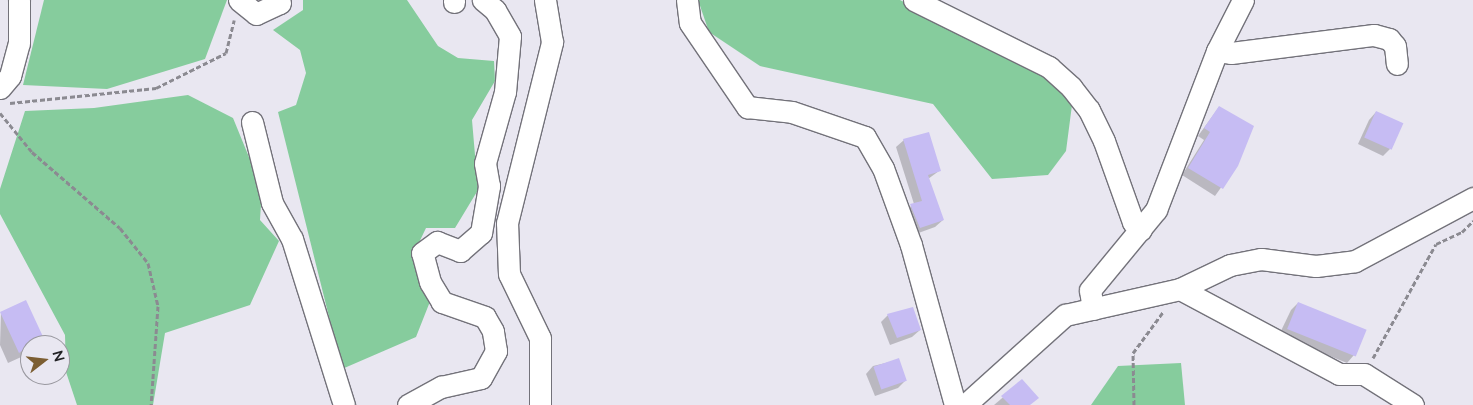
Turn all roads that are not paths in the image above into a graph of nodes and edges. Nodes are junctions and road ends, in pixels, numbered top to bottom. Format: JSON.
{"nodes":[{"id":1,"x":19,"y":0,"type":"edge"},
{"id":2,"x":279,"y":0,"type":"edge"},
{"id":3,"x":483,"y":0,"type":"edge"},
{"id":4,"x":545,"y":0,"type":"edge"},
{"id":5,"x":687,"y":0,"type":"edge"},
{"id":6,"x":914,"y":0,"type":"edge"},
{"id":7,"x":1243,"y":0,"type":"edge"},
{"id":8,"x":236,"y":9,"type":"edge"},
{"id":9,"x":1217,"y":51,"type":"junction"},
{"id":10,"x":1397,"y":64,"type":"dead end"},
{"id":11,"x":0,"y":88,"type":"edge"},
{"id":12,"x":252,"y":122,"type":"dead end"},
{"id":13,"x":1473,"y":198,"type":"edge"},
{"id":14,"x":1141,"y":230,"type":"junction"},
{"id":15,"x":1180,"y":289,"type":"junction"},
{"id":16,"x":1093,"y":309,"type":"junction"},
{"id":17,"x":344,"y":405,"type":"edge"},
{"id":18,"x":408,"y":405,"type":"edge"},
{"id":19,"x":540,"y":405,"type":"edge"},
{"id":20,"x":955,"y":405,"type":"edge"},
{"id":21,"x":965,"y":405,"type":"edge"},
{"id":22,"x":1414,"y":405,"type":"edge"}],
"edges":[{"from":1,"to":11,"type":"street"},
{"from":2,"to":8,"type":"street"},
{"from":3,"to":18,"type":"street"},
{"from":4,"to":19,"type":"street"},
{"from":5,"to":20,"type":"street"},
{"from":6,"to":14,"type":"street"},
{"from":7,"to":9,"type":"street"},
{"from":9,"to":10,"type":"street"},
{"from":9,"to":14,"type":"street"},
{"from":12,"to":17,"type":"street"},
{"from":13,"to":15,"type":"street"},
{"from":14,"to":16,"type":"street"},
{"from":15,"to":16,"type":"street"},
{"from":15,"to":22,"type":"street"},
{"from":16,"to":21,"type":"street"}]}
